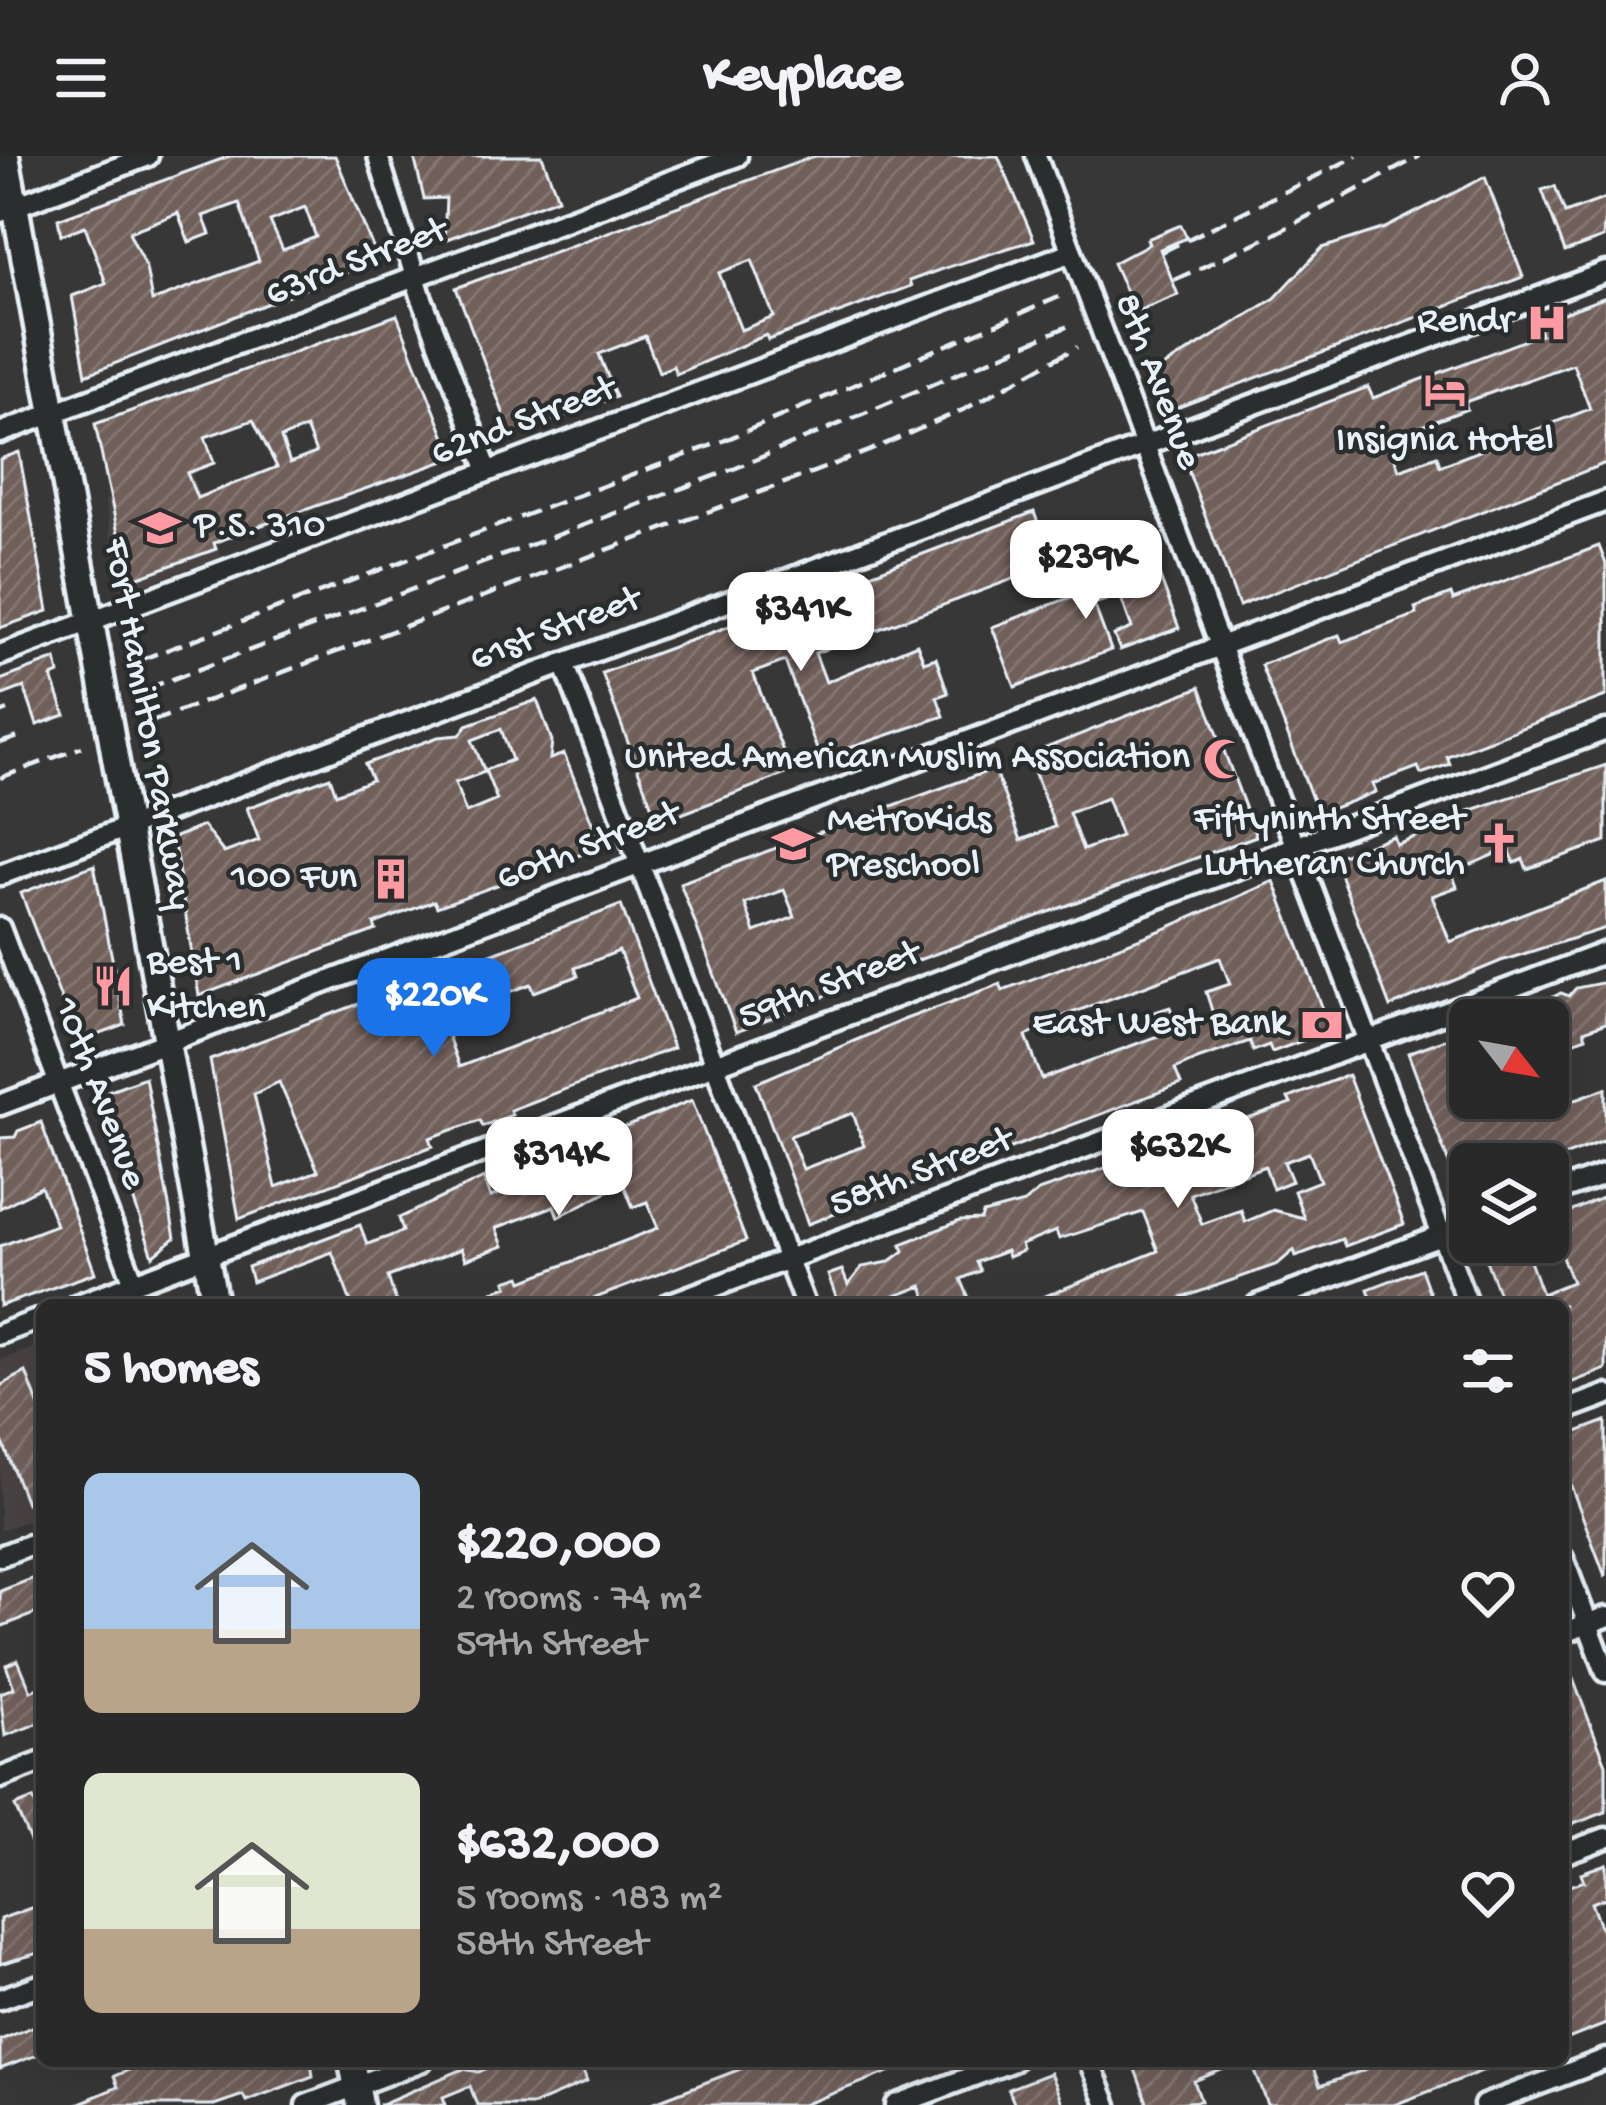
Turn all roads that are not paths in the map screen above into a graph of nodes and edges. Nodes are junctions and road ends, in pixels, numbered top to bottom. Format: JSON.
{"nodes":[{"id":1,"x":6,"y":156,"type":"edge"},
{"id":2,"x":148,"y":156,"type":"edge"},
{"id":3,"x":378,"y":156,"type":"edge"},
{"id":4,"x":737,"y":156,"type":"edge"},
{"id":5,"x":1036,"y":156,"type":"edge"},
{"id":6,"x":8,"y":209,"type":"edge"},
{"id":7,"x":1072,"y":252,"type":"junction"},
{"id":8,"x":1606,"y":272,"type":"edge"},
{"id":9,"x":418,"y":277,"type":"junction"},
{"id":10,"x":53,"y":413,"type":"junction"},
{"id":11,"x":0,"y":434,"type":"edge"},
{"id":12,"x":1144,"y":445,"type":"junction"},
{"id":13,"x":488,"y":471,"type":"junction"},
{"id":14,"x":1606,"y":501,"type":"edge"},
{"id":15,"x":91,"y":621,"type":"junction"},
{"id":16,"x":1220,"y":646,"type":"junction"},
{"id":17,"x":0,"y":655,"type":"edge"},
{"id":18,"x":564,"y":664,"type":"junction"},
{"id":19,"x":1606,"y":730,"type":"edge"},
{"id":20,"x":127,"y":827,"type":"junction"},
{"id":21,"x":1296,"y":847,"type":"junction"},
{"id":22,"x":639,"y":865,"type":"junction"},
{"id":23,"x":0,"y":875,"type":"edge"},
{"id":24,"x":0,"y":928,"type":"edge"},
{"id":25,"x":1606,"y":952,"type":"edge"},
{"id":26,"x":1369,"y":1041,"type":"junction"},
{"id":27,"x":167,"y":1042,"type":"junction"},
{"id":28,"x":715,"y":1065,"type":"junction"},
{"id":29,"x":58,"y":1083,"type":"junction"},
{"id":30,"x":0,"y":1105,"type":"edge"},
{"id":31,"x":1606,"y":1174,"type":"edge"},
{"id":32,"x":1569,"y":1188,"type":"edge"},
{"id":33,"x":1449,"y":1232,"type":"edge"},
{"id":34,"x":1442,"y":1235,"type":"junction"},
{"id":35,"x":206,"y":1256,"type":"junction"},
{"id":36,"x":788,"y":1259,"type":"junction"},
{"id":37,"x":134,"y":1283,"type":"junction"},
{"id":38,"x":92,"y":1299,"type":"edge"},
{"id":39,"x":214,"y":1299,"type":"edge"},
{"id":40,"x":682,"y":1299,"type":"edge"},
{"id":41,"x":803,"y":1299,"type":"edge"},
{"id":42,"x":1273,"y":1299,"type":"edge"},
{"id":43,"x":1466,"y":1299,"type":"edge"},
{"id":44,"x":36,"y":1320,"type":"edge"},
{"id":45,"x":0,"y":1334,"type":"edge"},
{"id":46,"x":1606,"y":1395,"type":"edge"},
{"id":47,"x":1569,"y":1409,"type":"edge"},
{"id":48,"x":36,"y":1542,"type":"edge"},
{"id":49,"x":0,"y":1556,"type":"edge"},
{"id":50,"x":1569,"y":1569,"type":"edge"},
{"id":51,"x":1597,"y":1620,"type":"edge"},
{"id":52,"x":1606,"y":1672,"type":"edge"},
{"id":53,"x":36,"y":1764,"type":"edge"},
{"id":54,"x":0,"y":1778,"type":"edge"},
{"id":55,"x":1606,"y":1838,"type":"edge"},
{"id":56,"x":1569,"y":1852,"type":"edge"},
{"id":57,"x":36,"y":1986,"type":"edge"},
{"id":58,"x":0,"y":2000,"type":"edge"},
{"id":59,"x":1606,"y":2059,"type":"edge"},
{"id":60,"x":405,"y":2067,"type":"edge"},
{"id":61,"x":997,"y":2067,"type":"edge"},
{"id":62,"x":1091,"y":2067,"type":"edge"},
{"id":63,"x":356,"y":2084,"type":"edge"},
{"id":64,"x":306,"y":2105,"type":"edge"},
{"id":65,"x":896,"y":2105,"type":"edge"},
{"id":66,"x":1107,"y":2105,"type":"edge"},
{"id":67,"x":1484,"y":2105,"type":"edge"}],
"edges":[{"from":1,"to":6,"type":"main road","name":"Fort Hamilton Parkway"},
{"from":2,"to":6,"type":"street"},
{"from":3,"to":9,"type":"street"},
{"from":4,"to":9,"type":"street","name":"63rd Street"},
{"from":5,"to":7,"type":"street","name":"8th Avenue"},
{"from":6,"to":10,"type":"main road","name":"Fort Hamilton Parkway"},
{"from":7,"to":12,"type":"street","name":"8th Avenue","bridge":true},
{"from":7,"to":13,"type":"street","name":"62nd Street"},
{"from":8,"to":12,"type":"street","name":"61st Street"},
{"from":9,"to":10,"type":"street","name":"63rd Street"},
{"from":9,"to":13,"type":"street"},
{"from":10,"to":11,"type":"street","name":"63rd Street"},
{"from":10,"to":15,"type":"main road","name":"Fort Hamilton Parkway"},
{"from":12,"to":16,"type":"street","name":"8th Avenue"},
{"from":12,"to":18,"type":"street","name":"61st Street"},
{"from":13,"to":15,"type":"street","name":"62nd Street"},
{"from":14,"to":16,"type":"street","name":"60th Street"},
{"from":15,"to":17,"type":"street","name":"62nd Street"},
{"from":15,"to":20,"type":"main road","name":"Fort Hamilton Parkway","bridge":true},
{"from":16,"to":21,"type":"street","name":"8th Avenue"},
{"from":16,"to":22,"type":"street","name":"60th Street"},
{"from":18,"to":20,"type":"street","name":"61st Street"},
{"from":18,"to":22,"type":"street"},
{"from":19,"to":21,"type":"street","name":"59th Street"},
{"from":20,"to":23,"type":"street","name":"61st Street"},
{"from":20,"to":27,"type":"main road","name":"Fort Hamilton Parkway"},
{"from":21,"to":26,"type":"street","name":"8th Avenue"},
{"from":21,"to":28,"type":"street","name":"59th Street"},
{"from":22,"to":27,"type":"street","name":"60th Street"},
{"from":22,"to":28,"type":"street"},
{"from":24,"to":29,"type":"street","name":"10th Avenue"},
{"from":25,"to":26,"type":"street","name":"58th Street"},
{"from":26,"to":34,"type":"street","name":"8th Avenue"},
{"from":26,"to":36,"type":"street","name":"58th Street"},
{"from":27,"to":29,"type":"street","name":"60th Street"},
{"from":27,"to":35,"type":"main road","name":"Fort Hamilton Parkway"},
{"from":28,"to":35,"type":"street","name":"59th Street"},
{"from":28,"to":36,"type":"street"},
{"from":29,"to":30,"type":"street","name":"60th Street"},
{"from":29,"to":37,"type":"street","name":"10th Avenue"},
{"from":31,"to":32,"type":"street"},
{"from":33,"to":34,"type":"street"},
{"from":34,"to":42,"type":"street"},
{"from":34,"to":43,"type":"street","name":"8th Avenue"},
{"from":35,"to":37,"type":"street","name":"59th Street"},
{"from":35,"to":39,"type":"main road","name":"Fort Hamilton Parkway"},
{"from":36,"to":40,"type":"street","name":"58th Street"},
{"from":36,"to":41,"type":"street"},
{"from":37,"to":38,"type":"street","name":"59th Street"},
{"from":44,"to":45,"type":"street"},
{"from":46,"to":47,"type":"street"},
{"from":48,"to":49,"type":"street"},
{"from":50,"to":51,"type":"street"},
{"from":51,"to":52,"type":"street"},
{"from":53,"to":54,"type":"street"},
{"from":55,"to":56,"type":"street"},
{"from":57,"to":58,"type":"street"},
{"from":59,"to":67,"type":"street"},
{"from":60,"to":63,"type":"street"},
{"from":61,"to":65,"type":"street"},
{"from":62,"to":66,"type":"street"},
{"from":63,"to":64,"type":"street"}]}
